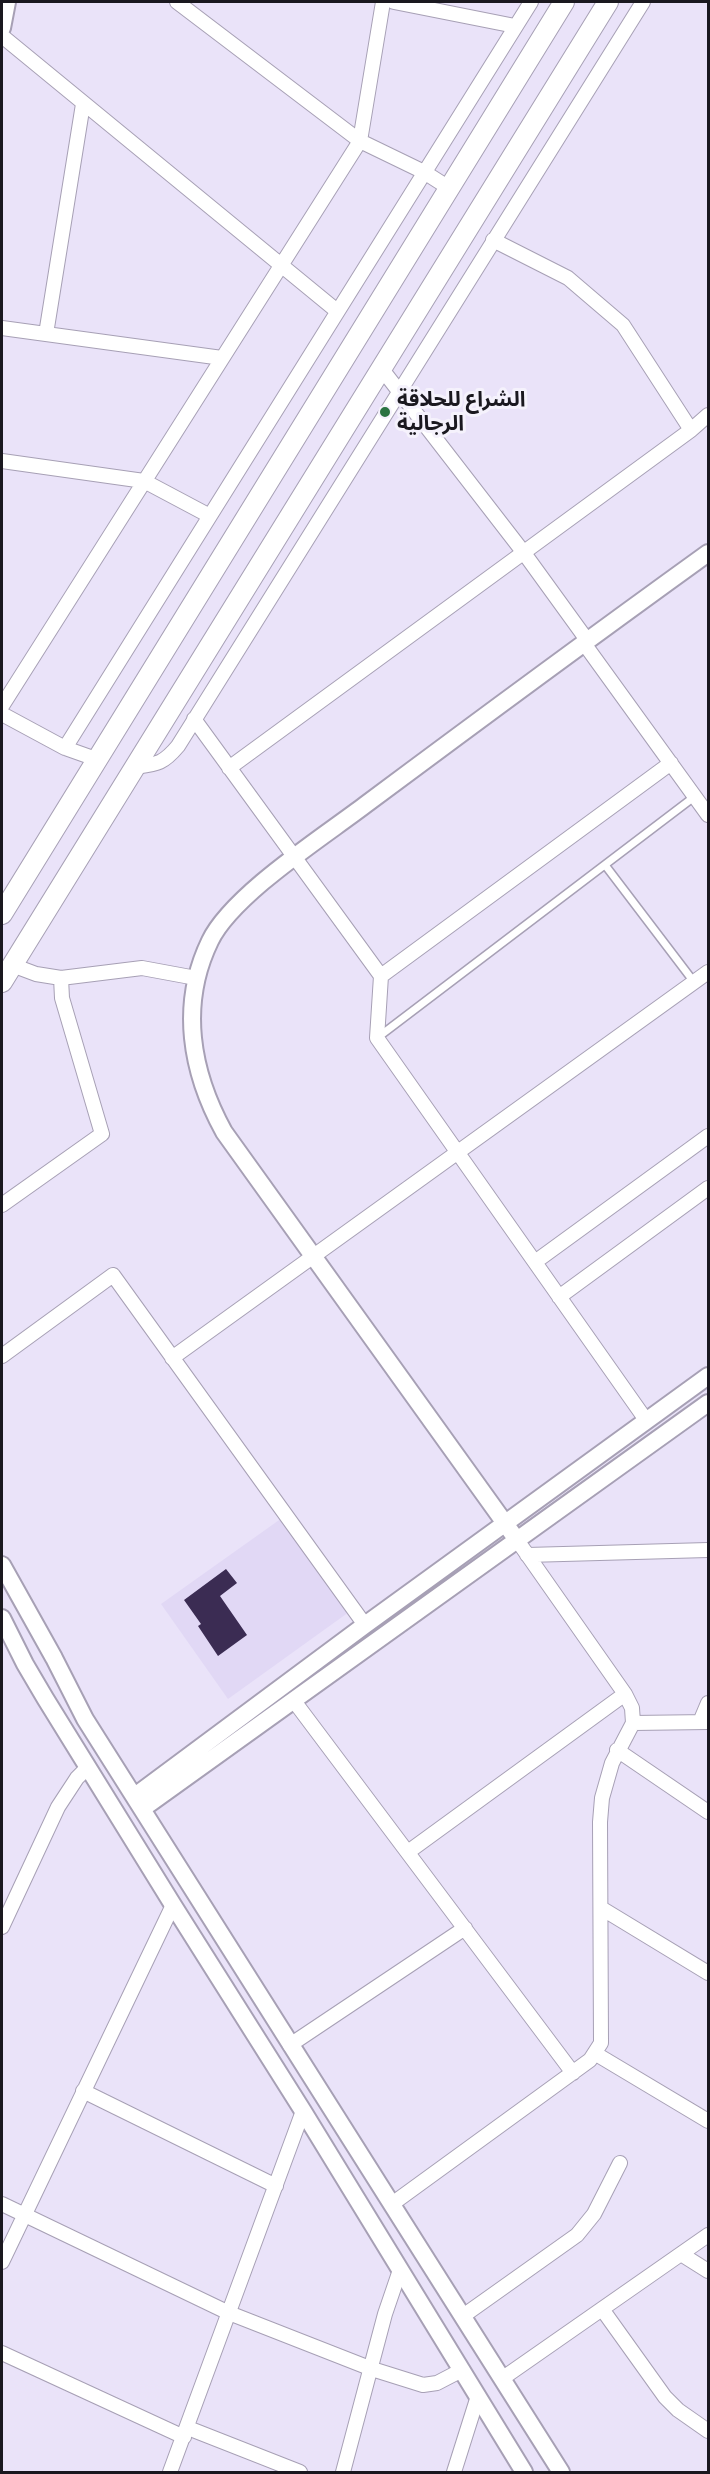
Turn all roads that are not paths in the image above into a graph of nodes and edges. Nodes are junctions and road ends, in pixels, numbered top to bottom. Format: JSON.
{"nodes":[{"id":1,"x":7,"y":2,"type":"edge"},
{"id":2,"x":177,"y":2,"type":"edge"},
{"id":3,"x":383,"y":2,"type":"edge"},
{"id":4,"x":394,"y":2,"type":"edge"},
{"id":5,"x":531,"y":2,"type":"edge"},
{"id":6,"x":564,"y":2,"type":"edge"},
{"id":7,"x":608,"y":2,"type":"edge"},
{"id":8,"x":643,"y":2,"type":"edge"},
{"id":9,"x":515,"y":26,"type":"junction"},
{"id":10,"x":2,"y":28,"type":"edge"},
{"id":11,"x":2,"y":36,"type":"edge"},
{"id":12,"x":83,"y":104,"type":"junction"},
{"id":13,"x":360,"y":141,"type":"junction"},
{"id":14,"x":424,"y":172,"type":"junction"},
{"id":15,"x":449,"y":188,"type":"junction"},
{"id":16,"x":493,"y":240,"type":"junction"},
{"id":17,"x":281,"y":266,"type":"junction"},
{"id":18,"x":337,"y":311,"type":"junction"},
{"id":19,"x":2,"y":328,"type":"edge"},
{"id":20,"x":46,"y":334,"type":"junction"},
{"id":21,"x":222,"y":358,"type":"junction"},
{"id":22,"x":381,"y":368,"type":"junction"},
{"id":23,"x":399,"y":390,"type":"junction"},
{"id":24,"x":708,"y":415,"type":"edge"},
{"id":25,"x":691,"y":430,"type":"junction"},
{"id":26,"x":2,"y":461,"type":"edge"},
{"id":27,"x":144,"y":481,"type":"junction"},
{"id":28,"x":208,"y":515,"type":"junction"},
{"id":29,"x":524,"y":553,"type":"junction"},
{"id":30,"x":708,"y":553,"type":"edge"},
{"id":31,"x":585,"y":641,"type":"junction"},
{"id":32,"x":2,"y":706,"type":"edge"},
{"id":33,"x":2,"y":714,"type":"edge"},
{"id":34,"x":194,"y":719,"type":"junction"},
{"id":35,"x":65,"y":748,"type":"junction"},
{"id":36,"x":96,"y":759,"type":"junction"},
{"id":37,"x":671,"y":763,"type":"junction"},
{"id":38,"x":135,"y":767,"type":"junction"},
{"id":39,"x":229,"y":768,"type":"junction"},
{"id":40,"x":694,"y":797,"type":"junction"},
{"id":41,"x":708,"y":815,"type":"edge"},
{"id":42,"x":295,"y":858,"type":"junction"},
{"id":43,"x":605,"y":865,"type":"junction"},
{"id":44,"x":3,"y":907,"type":"edge"},
{"id":45,"x":12,"y":965,"type":"junction"},
{"id":46,"x":708,"y":972,"type":"edge"},
{"id":47,"x":381,"y":976,"type":"junction"},
{"id":48,"x":61,"y":978,"type":"junction"},
{"id":49,"x":196,"y":978,"type":"junction"},
{"id":50,"x":2,"y":982,"type":"edge"},
{"id":51,"x":694,"y":982,"type":"junction"},
{"id":52,"x":377,"y":1038,"type":"junction"},
{"id":53,"x":708,"y":1136,"type":"edge"},
{"id":54,"x":457,"y":1151,"type":"junction"},
{"id":55,"x":708,"y":1188,"type":"edge"},
{"id":56,"x":2,"y":1205,"type":"edge"},
{"id":57,"x":312,"y":1256,"type":"junction"},
{"id":58,"x":535,"y":1262,"type":"junction"},
{"id":59,"x":559,"y":1297,"type":"junction"},
{"id":60,"x":2,"y":1356,"type":"edge"},
{"id":61,"x":172,"y":1358,"type":"junction"},
{"id":62,"x":708,"y":1376,"type":"edge"},
{"id":63,"x":708,"y":1403,"type":"edge"},
{"id":64,"x":646,"y":1420,"type":"junction"},
{"id":65,"x":504,"y":1523,"type":"junction"},
{"id":66,"x":517,"y":1540,"type":"junction"},
{"id":67,"x":708,"y":1550,"type":"edge"},
{"id":68,"x":527,"y":1555,"type":"junction"},
{"id":69,"x":2,"y":1565,"type":"edge"},
{"id":70,"x":2,"y":1619,"type":"edge"},
{"id":71,"x":365,"y":1625,"type":"junction"},
{"id":72,"x":625,"y":1694,"type":"junction"},
{"id":73,"x":294,"y":1701,"type":"junction"},
{"id":74,"x":708,"y":1703,"type":"edge"},
{"id":75,"x":704,"y":1722,"type":"edge"},
{"id":76,"x":633,"y":1723,"type":"junction"},
{"id":77,"x":617,"y":1750,"type":"junction"},
{"id":78,"x":88,"y":1767,"type":"junction"},
{"id":79,"x":138,"y":1802,"type":"junction"},
{"id":80,"x":708,"y":1812,"type":"edge"},
{"id":81,"x":408,"y":1852,"type":"junction"},
{"id":82,"x":173,"y":1905,"type":"junction"},
{"id":83,"x":601,"y":1908,"type":"junction"},
{"id":84,"x":2,"y":1927,"type":"edge"},
{"id":85,"x":465,"y":1928,"type":"junction"},
{"id":86,"x":708,"y":1973,"type":"edge"},
{"id":87,"x":290,"y":2045,"type":"junction"},
{"id":88,"x":596,"y":2054,"type":"junction"},
{"id":89,"x":573,"y":2073,"type":"junction"},
{"id":90,"x":83,"y":2091,"type":"junction"},
{"id":91,"x":303,"y":2110,"type":"junction"},
{"id":92,"x":708,"y":2121,"type":"edge"},
{"id":93,"x":620,"y":2163,"type":"dead end"},
{"id":94,"x":276,"y":2186,"type":"junction"},
{"id":95,"x":2,"y":2204,"type":"edge"},
{"id":96,"x":392,"y":2205,"type":"junction"},
{"id":97,"x":24,"y":2215,"type":"junction"},
{"id":98,"x":708,"y":2235,"type":"edge"},
{"id":99,"x":681,"y":2254,"type":"junction"},
{"id":100,"x":2,"y":2262,"type":"edge"},
{"id":101,"x":400,"y":2270,"type":"junction"},
{"id":102,"x":708,"y":2271,"type":"edge"},
{"id":103,"x":602,"y":2309,"type":"junction"},
{"id":104,"x":230,"y":2313,"type":"junction"},
{"id":105,"x":463,"y":2316,"type":"junction"},
{"id":106,"x":2,"y":2353,"type":"edge"},
{"id":107,"x":372,"y":2369,"type":"junction"},
{"id":108,"x":462,"y":2370,"type":"junction"},
{"id":109,"x":503,"y":2378,"type":"junction"},
{"id":110,"x":478,"y":2396,"type":"junction"},
{"id":111,"x":708,"y":2431,"type":"edge"},
{"id":112,"x":186,"y":2432,"type":"junction"},
{"id":113,"x":170,"y":2472,"type":"edge"},
{"id":114,"x":300,"y":2472,"type":"edge"},
{"id":115,"x":343,"y":2472,"type":"edge"},
{"id":116,"x":454,"y":2472,"type":"edge"},
{"id":117,"x":524,"y":2472,"type":"edge"},
{"id":118,"x":561,"y":2472,"type":"edge"}],
"edges":[{"from":1,"to":10,"type":"street"},
{"from":2,"to":13,"type":"street"},
{"from":3,"to":13,"type":"street"},
{"from":4,"to":9,"type":"street"},
{"from":5,"to":9,"type":"street"},
{"from":6,"to":15,"type":"main road"},
{"from":7,"to":22,"type":"main road"},
{"from":8,"to":16,"type":"street"},
{"from":9,"to":14,"type":"street"},
{"from":11,"to":12,"type":"street"},
{"from":12,"to":17,"type":"street"},
{"from":12,"to":20,"type":"street"},
{"from":13,"to":14,"type":"street"},
{"from":13,"to":17,"type":"street"},
{"from":14,"to":15,"type":"street"},
{"from":14,"to":18,"type":"street"},
{"from":15,"to":36,"type":"main road"},
{"from":16,"to":23,"type":"street"},
{"from":16,"to":25,"type":"street"},
{"from":17,"to":18,"type":"street"},
{"from":17,"to":21,"type":"street"},
{"from":18,"to":28,"type":"street"},
{"from":19,"to":20,"type":"street"},
{"from":20,"to":21,"type":"street"},
{"from":21,"to":27,"type":"street"},
{"from":22,"to":23,"type":"street"},
{"from":22,"to":38,"type":"main road"},
{"from":23,"to":29,"type":"street"},
{"from":23,"to":34,"type":"street"},
{"from":24,"to":25,"type":"street"},
{"from":25,"to":29,"type":"street"},
{"from":26,"to":27,"type":"street"},
{"from":27,"to":28,"type":"street"},
{"from":27,"to":32,"type":"street"},
{"from":28,"to":35,"type":"street"},
{"from":29,"to":31,"type":"street"},
{"from":29,"to":39,"type":"street"},
{"from":30,"to":31,"type":"street"},
{"from":31,"to":37,"type":"street"},
{"from":31,"to":42,"type":"street"},
{"from":33,"to":35,"type":"street"},
{"from":34,"to":38,"type":"street"},
{"from":34,"to":39,"type":"street"},
{"from":35,"to":36,"type":"street"},
{"from":36,"to":44,"type":"main road"},
{"from":37,"to":40,"type":"street"},
{"from":37,"to":47,"type":"street"},
{"from":38,"to":45,"type":"main road"},
{"from":39,"to":42,"type":"street"},
{"from":40,"to":41,"type":"street"},
{"from":40,"to":43,"type":"lane"},
{"from":42,"to":47,"type":"street"},
{"from":42,"to":49,"type":"street"},
{"from":43,"to":51,"type":"lane"},
{"from":43,"to":52,"type":"lane"},
{"from":45,"to":48,"type":"street"},
{"from":45,"to":50,"type":"main road"},
{"from":46,"to":51,"type":"street"},
{"from":47,"to":52,"type":"street"},
{"from":48,"to":49,"type":"street"},
{"from":48,"to":56,"type":"street"},
{"from":49,"to":57,"type":"street"},
{"from":51,"to":54,"type":"street"},
{"from":52,"to":54,"type":"street"},
{"from":53,"to":58,"type":"street"},
{"from":54,"to":57,"type":"street"},
{"from":54,"to":58,"type":"street"},
{"from":55,"to":59,"type":"street"},
{"from":57,"to":61,"type":"street"},
{"from":57,"to":65,"type":"street"},
{"from":58,"to":59,"type":"street"},
{"from":59,"to":64,"type":"street"},
{"from":60,"to":61,"type":"street"},
{"from":61,"to":71,"type":"street"},
{"from":62,"to":64,"type":"street"},
{"from":63,"to":66,"type":"street"},
{"from":64,"to":65,"type":"street"},
{"from":65,"to":66,"type":"street"},
{"from":65,"to":71,"type":"street"},
{"from":66,"to":68,"type":"street"},
{"from":66,"to":73,"type":"street"},
{"from":67,"to":68,"type":"street"},
{"from":68,"to":72,"type":"street"},
{"from":69,"to":79,"type":"street"},
{"from":70,"to":78,"type":"street"},
{"from":71,"to":79,"type":"street"},
{"from":72,"to":76,"type":"street"},
{"from":72,"to":81,"type":"street"},
{"from":73,"to":79,"type":"street"},
{"from":73,"to":81,"type":"street"},
{"from":74,"to":75,"type":"street"},
{"from":75,"to":76,"type":"street"},
{"from":76,"to":77,"type":"street"},
{"from":77,"to":80,"type":"street"},
{"from":77,"to":83,"type":"street"},
{"from":78,"to":82,"type":"street"},
{"from":78,"to":84,"type":"street"},
{"from":79,"to":87,"type":"street"},
{"from":81,"to":85,"type":"street"},
{"from":82,"to":90,"type":"street"},
{"from":82,"to":91,"type":"street"},
{"from":83,"to":86,"type":"street"},
{"from":83,"to":88,"type":"street"},
{"from":85,"to":87,"type":"street"},
{"from":85,"to":89,"type":"street"},
{"from":87,"to":96,"type":"street"},
{"from":88,"to":89,"type":"street"},
{"from":88,"to":92,"type":"street"},
{"from":89,"to":96,"type":"street"},
{"from":90,"to":94,"type":"street"},
{"from":90,"to":97,"type":"street"},
{"from":91,"to":94,"type":"street"},
{"from":91,"to":101,"type":"street"},
{"from":93,"to":105,"type":"street"},
{"from":94,"to":104,"type":"street"},
{"from":95,"to":97,"type":"street"},
{"from":96,"to":105,"type":"street"},
{"from":97,"to":100,"type":"street"},
{"from":97,"to":104,"type":"street"},
{"from":98,"to":99,"type":"street"},
{"from":99,"to":102,"type":"street"},
{"from":99,"to":103,"type":"street"},
{"from":101,"to":107,"type":"street"},
{"from":101,"to":108,"type":"street"},
{"from":103,"to":109,"type":"street"},
{"from":103,"to":111,"type":"street"},
{"from":104,"to":107,"type":"street"},
{"from":104,"to":112,"type":"street"},
{"from":105,"to":109,"type":"street"},
{"from":106,"to":112,"type":"street"},
{"from":107,"to":108,"type":"street"},
{"from":107,"to":115,"type":"street"},
{"from":108,"to":110,"type":"street"},
{"from":109,"to":118,"type":"street"},
{"from":110,"to":116,"type":"street"},
{"from":110,"to":117,"type":"street"},
{"from":112,"to":113,"type":"street"},
{"from":112,"to":114,"type":"street"}]}
